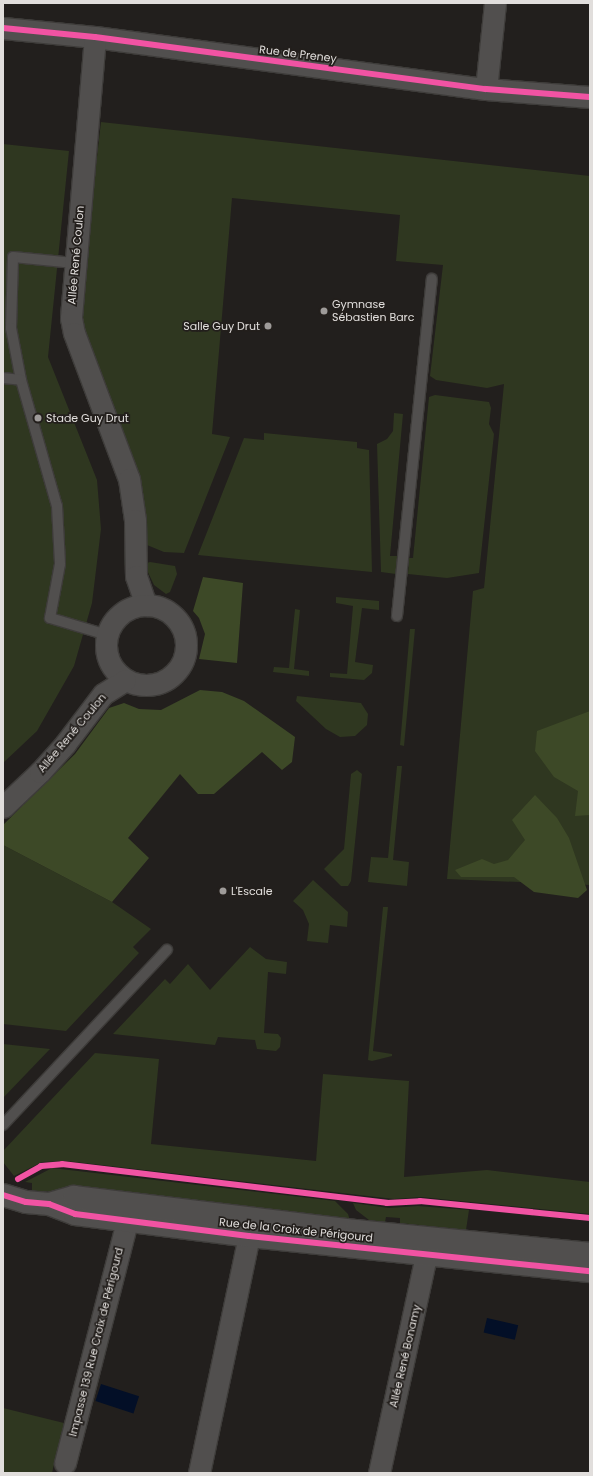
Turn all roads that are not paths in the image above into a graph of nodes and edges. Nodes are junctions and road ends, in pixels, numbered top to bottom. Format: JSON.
{"nodes":[{"id":1,"x":495,"y":3,"type":"edge"},
{"id":2,"x":3,"y":28,"type":"edge"},
{"id":3,"x":95,"y":37,"type":"junction"},
{"id":4,"x":486,"y":88,"type":"junction"},
{"id":5,"x":590,"y":96,"type":"edge"},
{"id":6,"x":74,"y":263,"type":"junction"},
{"id":7,"x":432,"y":279,"type":"dead end"},
{"id":8,"x":3,"y":378,"type":"edge"},
{"id":9,"x":21,"y":380,"type":"junction"},
{"id":10,"x":146,"y":605,"type":"junction"},
{"id":11,"x":397,"y":616,"type":"dead end"},
{"id":12,"x":107,"y":635,"type":"junction"},
{"id":13,"x":125,"y":680,"type":"junction"},
{"id":14,"x":3,"y":807,"type":"edge"},
{"id":15,"x":167,"y":950,"type":"dead end"},
{"id":16,"x":3,"y":1125,"type":"edge"},
{"id":17,"x":3,"y":1194,"type":"edge"},
{"id":18,"x":49,"y":1204,"type":"junction"},
{"id":19,"x":127,"y":1221,"type":"junction"},
{"id":20,"x":249,"y":1236,"type":"junction"},
{"id":21,"x":429,"y":1246,"type":"junction"},
{"id":22,"x":590,"y":1254,"type":"edge"},
{"id":23,"x":590,"y":1272,"type":"edge"},
{"id":24,"x":65,"y":1463,"type":"dead end"},
{"id":25,"x":199,"y":1473,"type":"edge"},
{"id":26,"x":379,"y":1473,"type":"edge"}],
"edges":[{"from":1,"to":4,"type":"street"},
{"from":2,"to":3,"type":"street","name":"Rue de Preney"},
{"from":3,"to":4,"type":"street","name":"Rue de Preney"},
{"from":3,"to":6,"type":"street","name":"Allée René Coulon"},
{"from":4,"to":5,"type":"street","name":"Rue de Preney"},
{"from":6,"to":9,"type":"lane"},
{"from":6,"to":10,"type":"street","name":"Allée René Coulon"},
{"from":7,"to":11,"type":"lane"},
{"from":8,"to":9,"type":"lane"},
{"from":9,"to":12,"type":"lane"},
{"from":10,"to":12,"type":"street"},
{"from":10,"to":13,"type":"street"},
{"from":12,"to":13,"type":"street"},
{"from":13,"to":14,"type":"street","name":"Allée René Coulon"},
{"from":15,"to":16,"type":"lane"},
{"from":17,"to":18,"type":"street","name":"Rue de la Croix de Périgourd"},
{"from":18,"to":19,"type":"street","name":"Rue de la Croix de Périgourd"},
{"from":18,"to":21,"type":"street","name":"Rue de la Croix de Périgourd"},
{"from":19,"to":20,"type":"street","name":"Rue de la Croix de Périgourd"},
{"from":19,"to":24,"type":"street","name":"Impasse 139 Rue Croix de Périgourd"},
{"from":20,"to":21,"type":"street","name":"Rue de la Croix de Périgourd"},
{"from":20,"to":25,"type":"street"},
{"from":21,"to":22,"type":"street","name":"Rue de la Croix de Périgourd"},
{"from":21,"to":23,"type":"street","name":"Rue de la Croix de Périgourd"},
{"from":21,"to":26,"type":"street","name":"Allée René Bonamy"}]}
